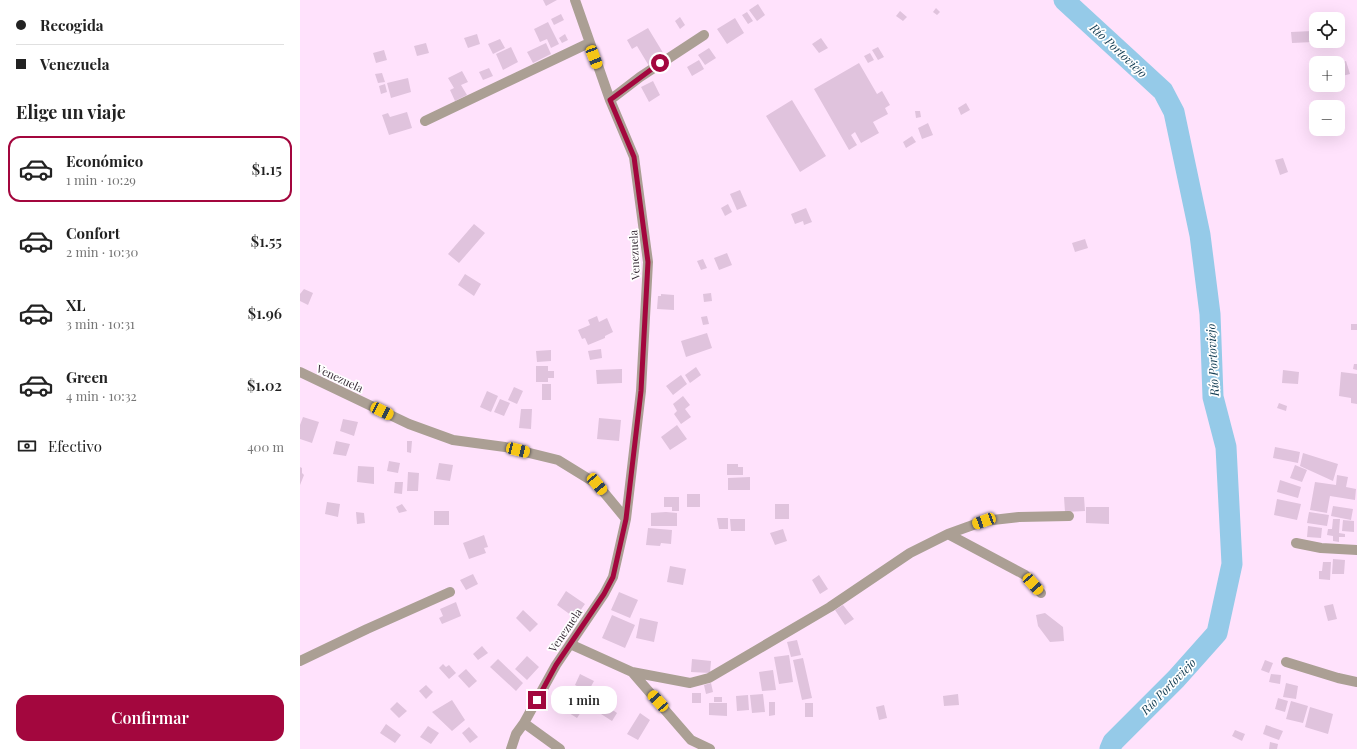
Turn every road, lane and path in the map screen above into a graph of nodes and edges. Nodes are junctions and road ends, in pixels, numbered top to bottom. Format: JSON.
{"nodes":[{"id":1,"x":575,"y":0,"type":"edge"},
{"id":2,"x":704,"y":35,"type":"dead end"},
{"id":3,"x":589,"y":43,"type":"junction"},
{"id":4,"x":610,"y":100,"type":"junction"},
{"id":5,"x":425,"y":121,"type":"dead end"},
{"id":6,"x":300,"y":372,"type":"edge"},
{"id":7,"x":1069,"y":516,"type":"dead end"},
{"id":8,"x":626,"y":519,"type":"junction"},
{"id":9,"x":948,"y":534,"type":"junction"},
{"id":10,"x":1296,"y":543,"type":"dead end"},
{"id":11,"x":1357,"y":550,"type":"edge"},
{"id":12,"x":450,"y":592,"type":"dead end"},
{"id":13,"x":1041,"y":593,"type":"dead end"},
{"id":14,"x":570,"y":644,"type":"junction"},
{"id":15,"x":300,"y":662,"type":"edge"},
{"id":16,"x":1286,"y":662,"type":"dead end"},
{"id":17,"x":632,"y":672,"type":"junction"},
{"id":18,"x":1357,"y":682,"type":"edge"},
{"id":19,"x":524,"y":723,"type":"junction"},
{"id":20,"x":511,"y":749,"type":"edge"},
{"id":21,"x":560,"y":749,"type":"edge"},
{"id":22,"x":710,"y":749,"type":"edge"}],
"edges":[{"from":1,"to":3,"type":"street","name":"Venezuela"},
{"from":2,"to":4,"type":"street"},
{"from":3,"to":4,"type":"street","name":"Venezuela"},
{"from":3,"to":5,"type":"street"},
{"from":4,"to":8,"type":"street","name":"Venezuela"},
{"from":6,"to":8,"type":"street","name":"Venezuela"},
{"from":7,"to":9,"type":"street"},
{"from":8,"to":14,"type":"street","name":"Venezuela"},
{"from":9,"to":13,"type":"street"},
{"from":9,"to":17,"type":"street"},
{"from":10,"to":11,"type":"street"},
{"from":12,"to":15,"type":"street"},
{"from":14,"to":17,"type":"street"},
{"from":14,"to":19,"type":"street","name":"Venezuela"},
{"from":16,"to":18,"type":"street"},
{"from":17,"to":22,"type":"street"},
{"from":19,"to":20,"type":"street","name":"Venezuela"},
{"from":19,"to":21,"type":"street"}]}
